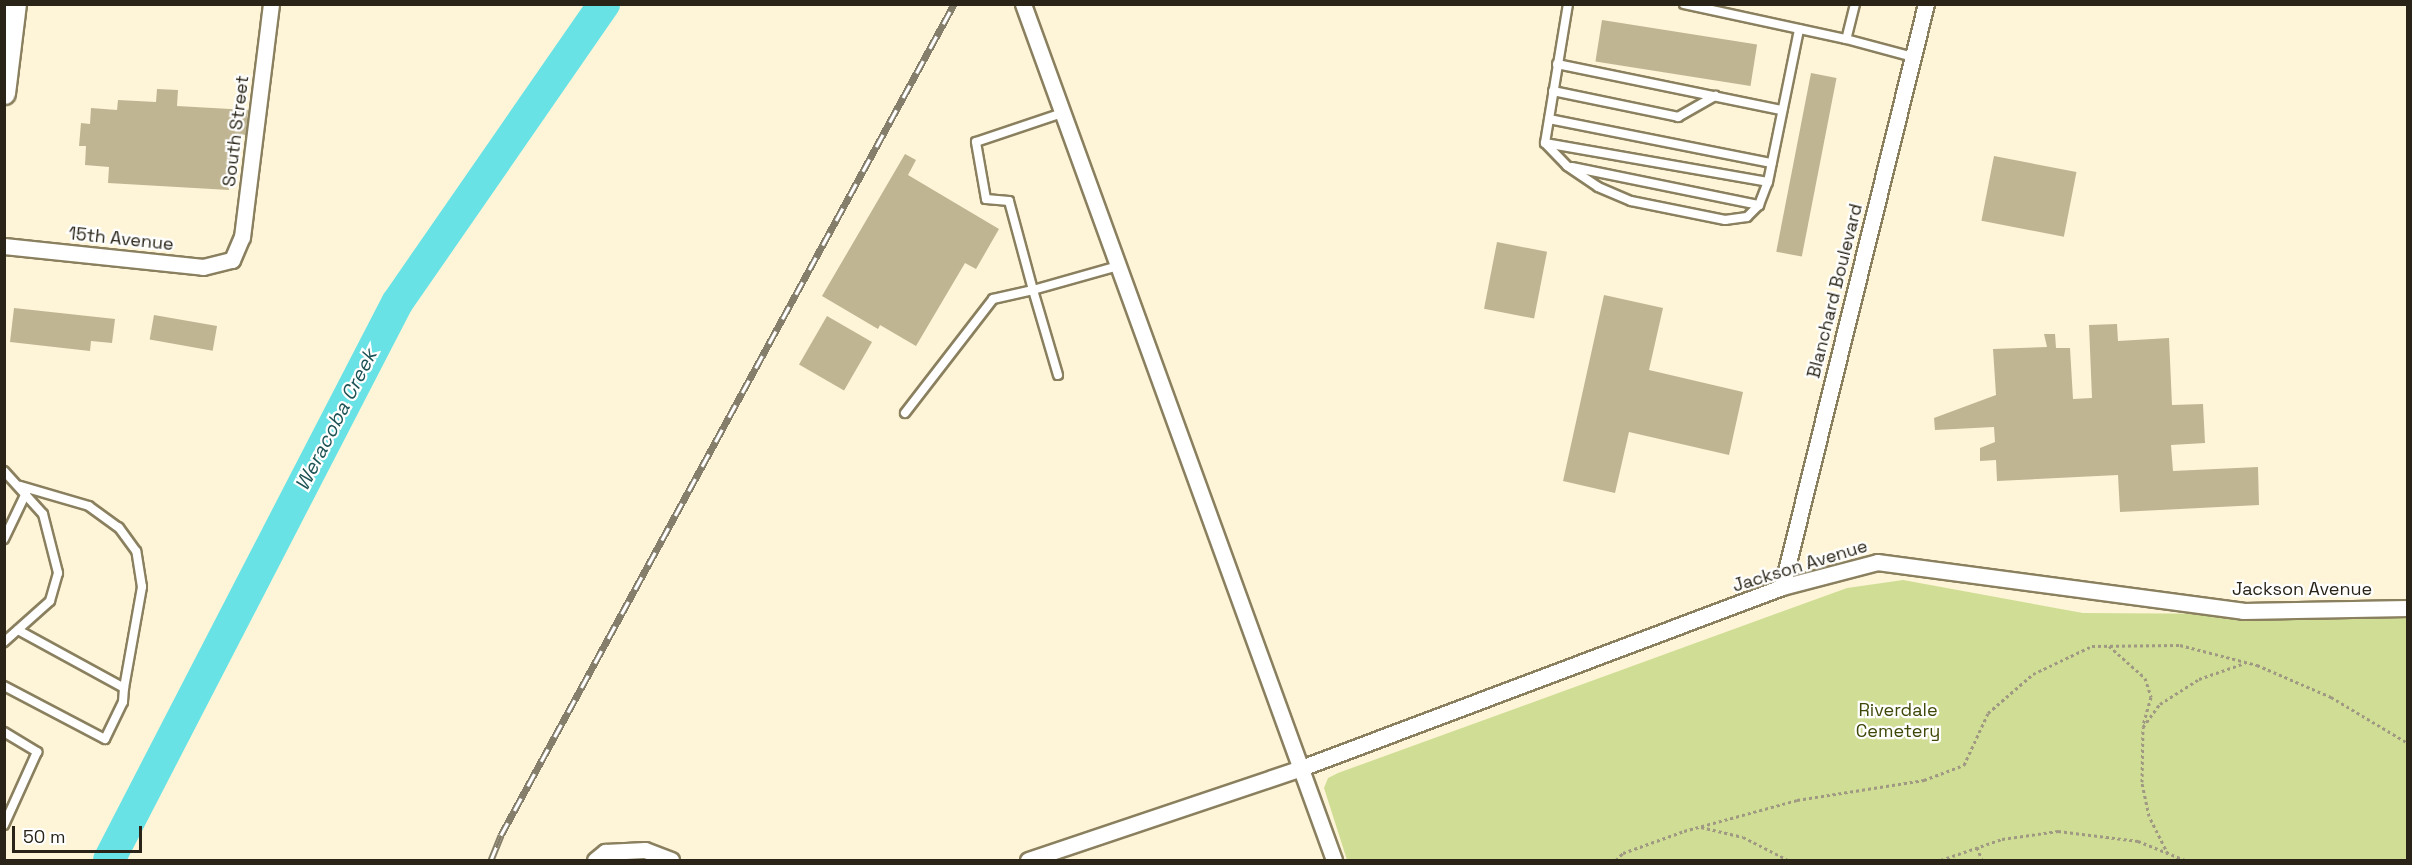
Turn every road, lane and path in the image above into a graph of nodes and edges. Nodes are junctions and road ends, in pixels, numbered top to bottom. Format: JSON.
{"nodes":[{"id":1,"x":15,"y":4,"type":"edge"},
{"id":2,"x":271,"y":4,"type":"edge"},
{"id":3,"x":1023,"y":4,"type":"edge"},
{"id":4,"x":1568,"y":4,"type":"edge"},
{"id":5,"x":1684,"y":4,"type":"edge"},
{"id":6,"x":1855,"y":4,"type":"edge"},
{"id":7,"x":1926,"y":4,"type":"edge"},
{"id":8,"x":1799,"y":29,"type":"junction"},
{"id":9,"x":1846,"y":39,"type":"junction"},
{"id":10,"x":1913,"y":57,"type":"junction"},
{"id":11,"x":1557,"y":64,"type":"junction"},
{"id":12,"x":1553,"y":91,"type":"junction"},
{"id":13,"x":4,"y":93,"type":"edge"},
{"id":14,"x":1715,"y":96,"type":"junction"},
{"id":15,"x":1782,"y":110,"type":"junction"},
{"id":16,"x":1062,"y":113,"type":"junction"},
{"id":17,"x":1549,"y":118,"type":"junction"},
{"id":18,"x":1545,"y":143,"type":"junction"},
{"id":19,"x":1772,"y":164,"type":"junction"},
{"id":20,"x":1567,"y":166,"type":"junction"},
{"id":21,"x":1768,"y":182,"type":"junction"},
{"id":22,"x":1759,"y":205,"type":"junction"},
{"id":23,"x":4,"y":246,"type":"edge"},
{"id":24,"x":232,"y":260,"type":"joint"},
{"id":25,"x":1118,"y":266,"type":"junction"},
{"id":26,"x":1033,"y":290,"type":"junction"},
{"id":27,"x":1058,"y":375,"type":"dead end"},
{"id":28,"x":905,"y":413,"type":"dead end"},
{"id":29,"x":4,"y":471,"type":"edge"},
{"id":30,"x":20,"y":486,"type":"junction"},
{"id":31,"x":26,"y":493,"type":"junction"},
{"id":32,"x":4,"y":538,"type":"edge"},
{"id":33,"x":1782,"y":587,"type":"junction"},
{"id":34,"x":2408,"y":608,"type":"edge"},
{"id":35,"x":18,"y":630,"type":"junction"},
{"id":36,"x":6,"y":639,"type":"edge"},
{"id":37,"x":2109,"y":645,"type":"junction"},
{"id":38,"x":2246,"y":663,"type":"junction"},
{"id":39,"x":4,"y":686,"type":"edge"},
{"id":40,"x":124,"y":688,"type":"junction"},
{"id":41,"x":2143,"y":727,"type":"junction"},
{"id":42,"x":4,"y":732,"type":"edge"},
{"id":43,"x":2408,"y":742,"type":"edge"},
{"id":44,"x":1301,"y":768,"type":"junction"},
{"id":45,"x":4,"y":825,"type":"edge"},
{"id":46,"x":1701,"y":827,"type":"junction"},
{"id":47,"x":1977,"y":847,"type":"junction"},
{"id":48,"x":2168,"y":854,"type":"junction"},
{"id":49,"x":595,"y":861,"type":"edge"},
{"id":50,"x":671,"y":861,"type":"edge"},
{"id":51,"x":1029,"y":861,"type":"edge"},
{"id":52,"x":1334,"y":861,"type":"edge"},
{"id":53,"x":1616,"y":861,"type":"edge"},
{"id":54,"x":1788,"y":861,"type":"edge"},
{"id":55,"x":1941,"y":861,"type":"edge"},
{"id":56,"x":1982,"y":861,"type":"edge"},
{"id":57,"x":2185,"y":861,"type":"edge"}],
"edges":[{"from":1,"to":13,"type":"street"},
{"from":2,"to":24,"type":"street","name":"South Street"},
{"from":3,"to":16,"type":"street"},
{"from":4,"to":11,"type":"lane"},
{"from":5,"to":8,"type":"lane"},
{"from":6,"to":9,"type":"lane"},
{"from":7,"to":10,"type":"street","name":"Blanchard Boulevard"},
{"from":8,"to":9,"type":"lane"},
{"from":8,"to":15,"type":"lane"},
{"from":9,"to":10,"type":"lane"},
{"from":10,"to":33,"type":"street","name":"Blanchard Boulevard"},
{"from":11,"to":12,"type":"lane"},
{"from":11,"to":14,"type":"lane"},
{"from":12,"to":14,"type":"lane"},
{"from":12,"to":17,"type":"lane"},
{"from":14,"to":15,"type":"lane"},
{"from":15,"to":19,"type":"lane"},
{"from":16,"to":25,"type":"street"},
{"from":16,"to":26,"type":"lane"},
{"from":17,"to":18,"type":"lane"},
{"from":17,"to":19,"type":"lane"},
{"from":18,"to":20,"type":"lane"},
{"from":18,"to":21,"type":"lane"},
{"from":19,"to":21,"type":"lane"},
{"from":20,"to":22,"type":"lane"},
{"from":20,"to":22,"type":"lane"},
{"from":21,"to":22,"type":"lane"},
{"from":23,"to":24,"type":"street","name":"15th Avenue"},
{"from":25,"to":26,"type":"lane"},
{"from":25,"to":44,"type":"street"},
{"from":26,"to":27,"type":"lane"},
{"from":26,"to":28,"type":"lane"},
{"from":29,"to":30,"type":"lane"},
{"from":30,"to":31,"type":"lane"},
{"from":30,"to":40,"type":"lane"},
{"from":31,"to":32,"type":"lane"},
{"from":31,"to":35,"type":"lane"},
{"from":33,"to":34,"type":"street","name":"Jackson Avenue"},
{"from":33,"to":44,"type":"street","name":"Jackson Avenue"},
{"from":35,"to":36,"type":"lane"},
{"from":35,"to":40,"type":"lane"},
{"from":37,"to":38,"type":"path"},
{"from":37,"to":41,"type":"path"},
{"from":37,"to":46,"type":"path"},
{"from":38,"to":41,"type":"path"},
{"from":38,"to":43,"type":"path"},
{"from":39,"to":40,"type":"lane"},
{"from":41,"to":48,"type":"path"},
{"from":42,"to":45,"type":"lane"},
{"from":44,"to":51,"type":"street","name":"Jackson Avenue"},
{"from":44,"to":52,"type":"street"},
{"from":46,"to":53,"type":"path"},
{"from":46,"to":54,"type":"path"},
{"from":47,"to":48,"type":"path"},
{"from":47,"to":55,"type":"path"},
{"from":47,"to":56,"type":"path"},
{"from":48,"to":57,"type":"path"},
{"from":49,"to":50,"type":"street"}]}
